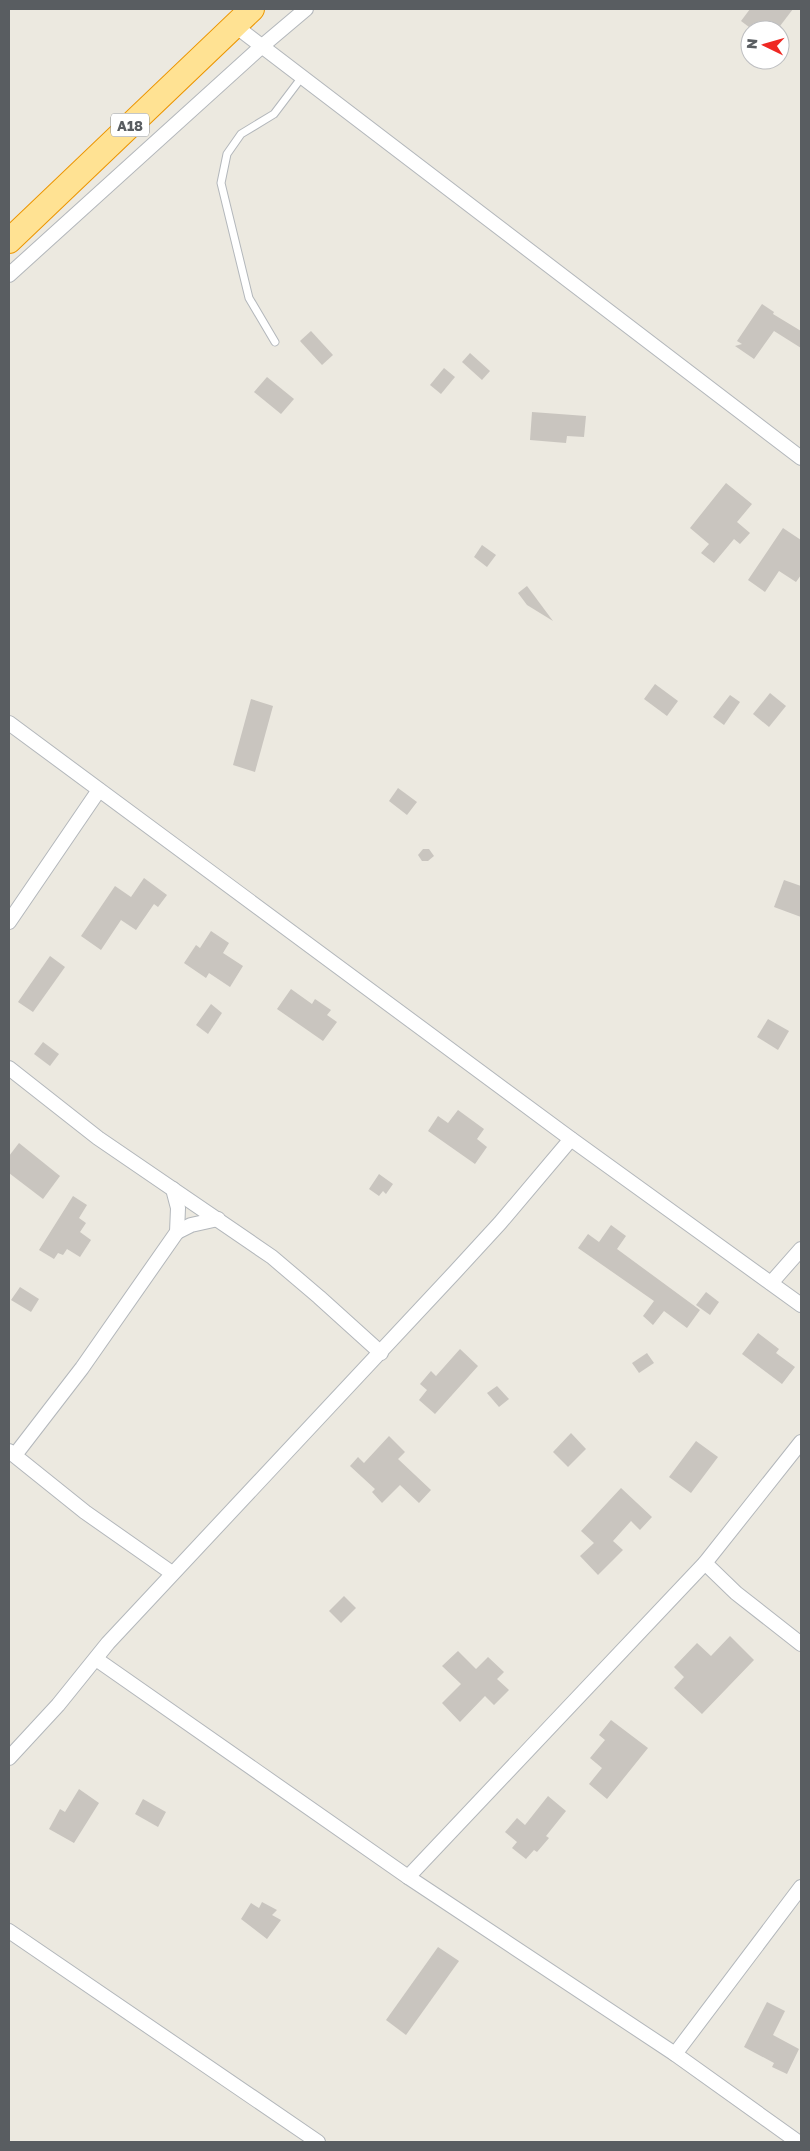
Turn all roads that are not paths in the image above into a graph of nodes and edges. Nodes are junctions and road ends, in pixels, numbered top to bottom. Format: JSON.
{"nodes":[{"id":1,"x":252,"y":9,"type":"edge"},
{"id":2,"x":306,"y":9,"type":"edge"},
{"id":3,"x":234,"y":25,"type":"junction"},
{"id":4,"x":260,"y":46,"type":"junction"},
{"id":5,"x":302,"y":77,"type":"junction"},
{"id":6,"x":9,"y":241,"type":"edge"},
{"id":7,"x":9,"y":275,"type":"edge"},
{"id":8,"x":275,"y":342,"type":"dead end"},
{"id":9,"x":801,"y":458,"type":"edge"},
{"id":10,"x":9,"y":722,"type":"edge"},
{"id":11,"x":99,"y":790,"type":"junction"},
{"id":12,"x":9,"y":922,"type":"edge"},
{"id":13,"x":9,"y":1068,"type":"edge"},
{"id":14,"x":571,"y":1138,"type":"junction"},
{"id":15,"x":173,"y":1189,"type":"junction"},
{"id":16,"x":218,"y":1219,"type":"junction"},
{"id":17,"x":177,"y":1232,"type":"junction"},
{"id":18,"x":801,"y":1249,"type":"edge"},
{"id":19,"x":771,"y":1283,"type":"junction"},
{"id":20,"x":801,"y":1305,"type":"edge"},
{"id":21,"x":381,"y":1353,"type":"junction"},
{"id":22,"x":801,"y":1442,"type":"edge"},
{"id":23,"x":12,"y":1453,"type":"edge"},
{"id":24,"x":705,"y":1563,"type":"junction"},
{"id":25,"x":172,"y":1573,"type":"junction"},
{"id":26,"x":801,"y":1644,"type":"edge"},
{"id":27,"x":96,"y":1659,"type":"junction"},
{"id":28,"x":9,"y":1758,"type":"edge"},
{"id":29,"x":408,"y":1877,"type":"junction"},
{"id":30,"x":801,"y":1887,"type":"edge"},
{"id":31,"x":9,"y":1931,"type":"edge"},
{"id":32,"x":675,"y":2054,"type":"junction"},
{"id":33,"x":318,"y":2142,"type":"edge"},
{"id":34,"x":798,"y":2142,"type":"edge"}],
"edges":[{"from":1,"to":3,"type":"highway","number":"A18"},
{"from":2,"to":4,"type":"street"},
{"from":3,"to":4,"type":"street"},
{"from":3,"to":6,"type":"highway","number":"A18"},
{"from":4,"to":5,"type":"street"},
{"from":4,"to":7,"type":"street"},
{"from":5,"to":8,"type":"lane"},
{"from":5,"to":9,"type":"street"},
{"from":10,"to":11,"type":"street"},
{"from":11,"to":12,"type":"street"},
{"from":11,"to":14,"type":"street"},
{"from":13,"to":15,"type":"street"},
{"from":14,"to":19,"type":"street"},
{"from":14,"to":21,"type":"street"},
{"from":15,"to":16,"type":"street"},
{"from":15,"to":17,"type":"street"},
{"from":16,"to":17,"type":"street"},
{"from":16,"to":21,"type":"street"},
{"from":17,"to":23,"type":"street"},
{"from":18,"to":19,"type":"street"},
{"from":19,"to":20,"type":"street"},
{"from":21,"to":25,"type":"street"},
{"from":22,"to":24,"type":"street"},
{"from":23,"to":25,"type":"street"},
{"from":24,"to":26,"type":"street"},
{"from":24,"to":29,"type":"street"},
{"from":25,"to":27,"type":"street"},
{"from":27,"to":28,"type":"street"},
{"from":27,"to":29,"type":"street"},
{"from":29,"to":32,"type":"street"},
{"from":30,"to":32,"type":"street"},
{"from":31,"to":33,"type":"street"},
{"from":32,"to":34,"type":"street"}]}
